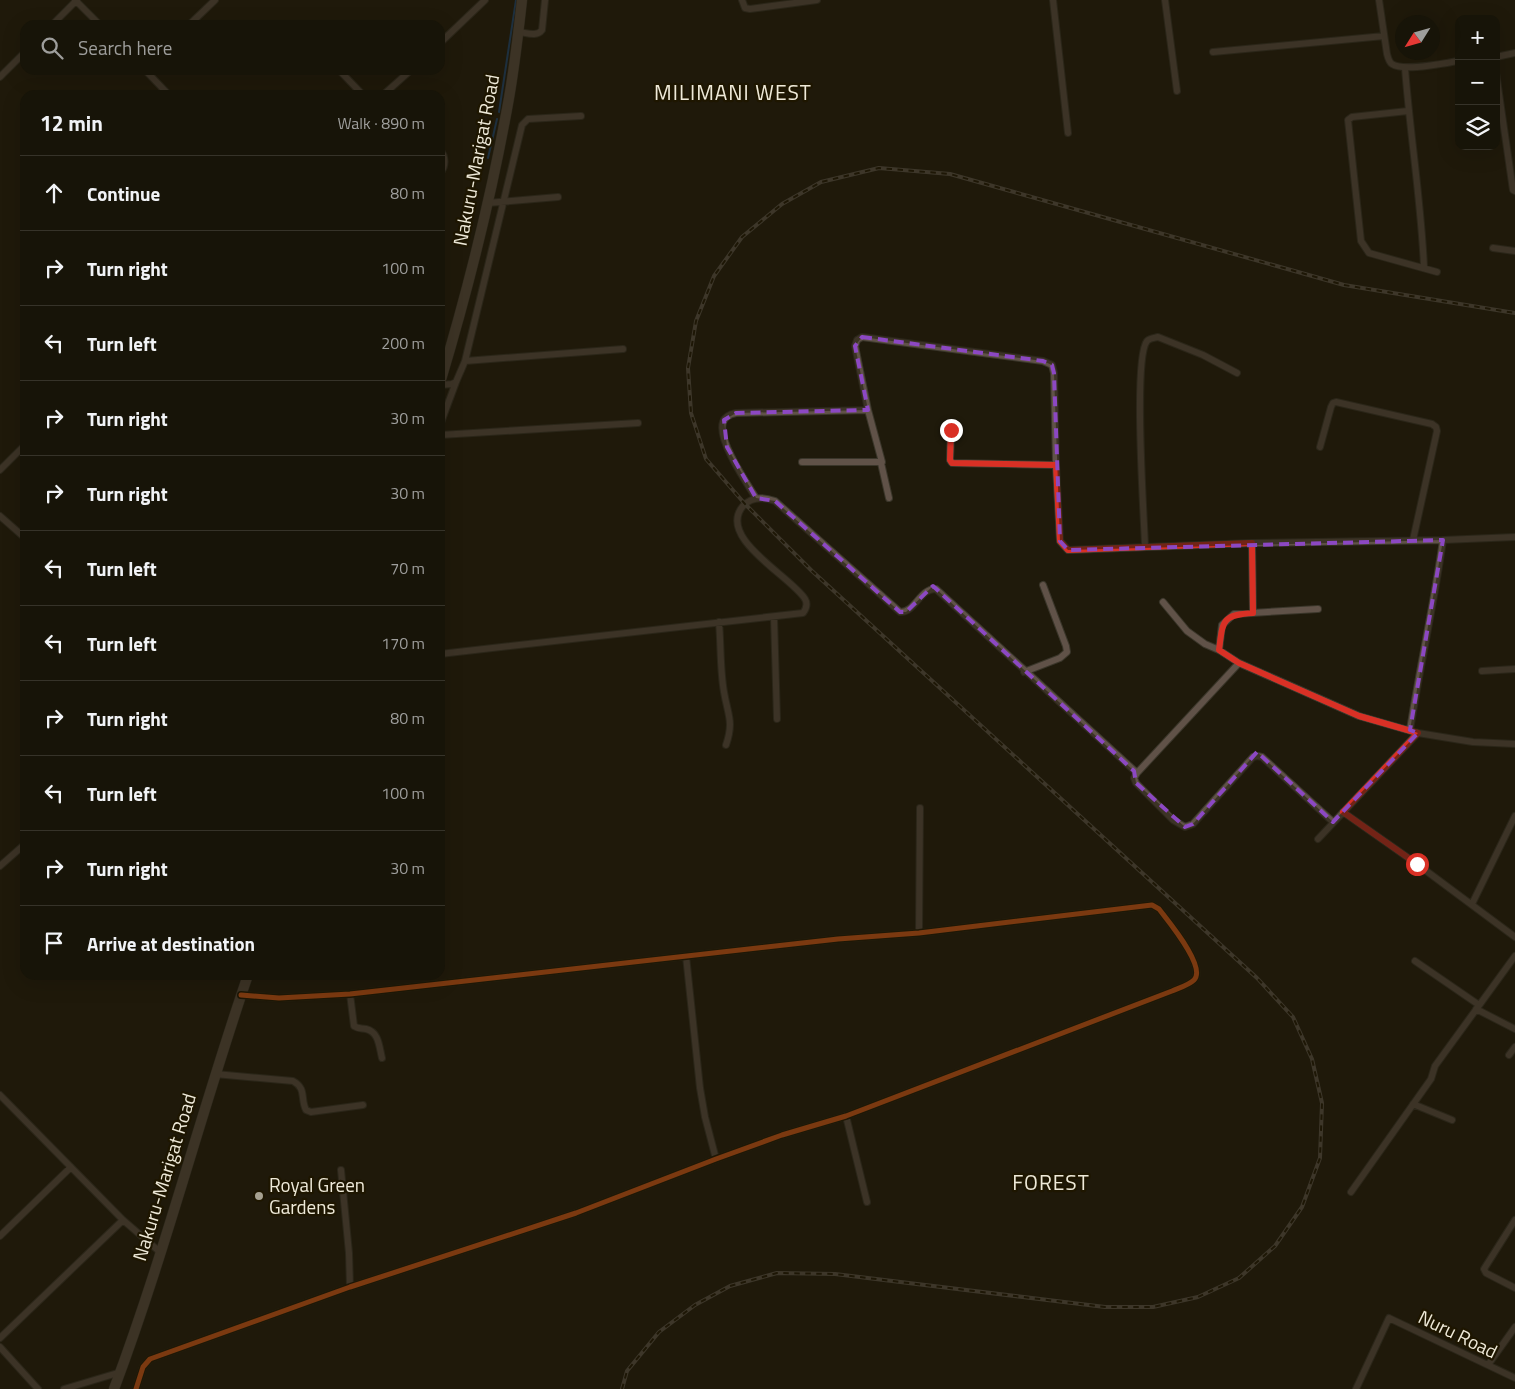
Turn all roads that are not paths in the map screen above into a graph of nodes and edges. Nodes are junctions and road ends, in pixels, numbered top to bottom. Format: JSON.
{"nodes":[{"id":1,"x":76,"y":0,"type":"edge"},
{"id":2,"x":215,"y":0,"type":"edge"},
{"id":3,"x":485,"y":0,"type":"edge"},
{"id":4,"x":522,"y":0,"type":"edge"},
{"id":5,"x":545,"y":0,"type":"edge"},
{"id":6,"x":742,"y":0,"type":"edge"},
{"id":7,"x":817,"y":0,"type":"edge"},
{"id":8,"x":1053,"y":0,"type":"edge"},
{"id":9,"x":1165,"y":0,"type":"edge"},
{"id":10,"x":1379,"y":0,"type":"edge"},
{"id":11,"x":57,"y":20,"type":"edge"},
{"id":12,"x":95,"y":20,"type":"edge"},
{"id":13,"x":194,"y":20,"type":"edge"},
{"id":14,"x":519,"y":32,"type":"junction"},
{"id":15,"x":1384,"y":36,"type":"junction"},
{"id":16,"x":445,"y":38,"type":"edge"},
{"id":17,"x":1213,"y":52,"type":"dead end"},
{"id":18,"x":1515,"y":53,"type":"edge"},
{"id":19,"x":1500,"y":56,"type":"edge"},
{"id":20,"x":20,"y":57,"type":"edge"},
{"id":21,"x":1455,"y":62,"type":"edge"},
{"id":22,"x":1405,"y":68,"type":"junction"},
{"id":23,"x":150,"y":75,"type":"edge"},
{"id":24,"x":344,"y":75,"type":"edge"},
{"id":25,"x":406,"y":75,"type":"edge"},
{"id":26,"x":0,"y":78,"type":"edge"},
{"id":27,"x":164,"y":90,"type":"edge"},
{"id":28,"x":357,"y":90,"type":"edge"},
{"id":29,"x":389,"y":90,"type":"edge"},
{"id":30,"x":1177,"y":91,"type":"dead end"},
{"id":31,"x":1500,"y":101,"type":"edge"},
{"id":32,"x":1408,"y":111,"type":"junction"},
{"id":33,"x":580,"y":116,"type":"dead end"},
{"id":34,"x":1068,"y":133,"type":"dead end"},
{"id":35,"x":1515,"y":191,"type":"edge"},
{"id":36,"x":558,"y":197,"type":"dead end"},
{"id":37,"x":488,"y":203,"type":"junction"},
{"id":38,"x":505,"y":203,"type":"junction"},
{"id":39,"x":1493,"y":248,"type":"dead end"},
{"id":40,"x":1515,"y":251,"type":"edge"},
{"id":41,"x":1424,"y":267,"type":"junction"},
{"id":42,"x":1437,"y":272,"type":"dead end"},
{"id":43,"x":623,"y":349,"type":"dead end"},
{"id":44,"x":465,"y":361,"type":"junction"},
{"id":45,"x":445,"y":366,"type":"edge"},
{"id":46,"x":1237,"y":373,"type":"dead end"},
{"id":47,"x":456,"y":382,"type":"junction"},
{"id":48,"x":445,"y":384,"type":"edge"},
{"id":49,"x":868,"y":410,"type":"junction"},
{"id":50,"x":445,"y":412,"type":"edge"},
{"id":51,"x":638,"y":422,"type":"dead end"},
{"id":52,"x":951,"y":430,"type":"dead end"},
{"id":53,"x":445,"y":435,"type":"edge"},
{"id":54,"x":1320,"y":447,"type":"dead end"},
{"id":55,"x":20,"y":449,"type":"edge"},
{"id":56,"x":802,"y":462,"type":"dead end"},
{"id":57,"x":881,"y":463,"type":"junction"},
{"id":58,"x":1056,"y":465,"type":"junction"},
{"id":59,"x":0,"y":470,"type":"edge"},
{"id":60,"x":756,"y":498,"type":"junction"},
{"id":61,"x":889,"y":498,"type":"dead end"},
{"id":62,"x":0,"y":516,"type":"edge"},
{"id":63,"x":20,"y":534,"type":"edge"},
{"id":64,"x":1515,"y":537,"type":"edge"},
{"id":65,"x":1413,"y":540,"type":"junction"},
{"id":66,"x":1444,"y":540,"type":"junction"},
{"id":67,"x":1252,"y":543,"type":"junction"},
{"id":68,"x":1145,"y":546,"type":"junction"},
{"id":69,"x":1043,"y":585,"type":"dead end"},
{"id":70,"x":1163,"y":602,"type":"dead end"},
{"id":71,"x":1318,"y":609,"type":"dead end"},
{"id":72,"x":1253,"y":613,"type":"junction"},
{"id":73,"x":774,"y":616,"type":"junction"},
{"id":74,"x":719,"y":622,"type":"junction"},
{"id":75,"x":1219,"y":650,"type":"junction"},
{"id":76,"x":445,"y":653,"type":"edge"},
{"id":77,"x":1239,"y":663,"type":"junction"},
{"id":78,"x":1515,"y":668,"type":"edge"},
{"id":79,"x":1482,"y":670,"type":"dead end"},
{"id":80,"x":1024,"y":672,"type":"junction"},
{"id":81,"x":777,"y":719,"type":"dead end"},
{"id":82,"x":1410,"y":730,"type":"junction"},
{"id":83,"x":1418,"y":733,"type":"junction"},
{"id":84,"x":1515,"y":744,"type":"edge"},
{"id":85,"x":726,"y":745,"type":"dead end"},
{"id":86,"x":1137,"y":773,"type":"junction"},
{"id":87,"x":920,"y":808,"type":"dead end"},
{"id":88,"x":1343,"y":812,"type":"junction"},
{"id":89,"x":1515,"y":816,"type":"edge"},
{"id":90,"x":1332,"y":822,"type":"junction"},
{"id":91,"x":1318,"y":839,"type":"dead end"},
{"id":92,"x":20,"y":848,"type":"edge"},
{"id":93,"x":0,"y":866,"type":"edge"},
{"id":94,"x":1472,"y":904,"type":"junction"},
{"id":95,"x":919,"y":933,"type":"junction"},
{"id":96,"x":1515,"y":937,"type":"edge"},
{"id":97,"x":686,"y":956,"type":"junction"},
{"id":98,"x":1515,"y":956,"type":"edge"},
{"id":99,"x":1415,"y":961,"type":"dead end"},
{"id":100,"x":246,"y":980,"type":"edge"},
{"id":101,"x":350,"y":994,"type":"junction"},
{"id":102,"x":241,"y":995,"type":"junction"},
{"id":103,"x":1478,"y":1007,"type":"junction"},
{"id":104,"x":1515,"y":1028,"type":"edge"},
{"id":105,"x":1515,"y":1047,"type":"edge"},
{"id":106,"x":1509,"y":1055,"type":"dead end"},
{"id":107,"x":382,"y":1058,"type":"dead end"},
{"id":108,"x":215,"y":1074,"type":"junction"},
{"id":109,"x":0,"y":1095,"type":"edge"},
{"id":110,"x":1413,"y":1104,"type":"junction"},
{"id":111,"x":362,"y":1105,"type":"dead end"},
{"id":112,"x":846,"y":1116,"type":"junction"},
{"id":113,"x":1452,"y":1120,"type":"dead end"},
{"id":114,"x":716,"y":1159,"type":"junction"},
{"id":115,"x":71,"y":1167,"type":"junction"},
{"id":116,"x":341,"y":1170,"type":"dead end"},
{"id":117,"x":1351,"y":1192,"type":"dead end"},
{"id":118,"x":867,"y":1202,"type":"dead end"},
{"id":119,"x":123,"y":1220,"type":"junction"},
{"id":120,"x":1515,"y":1220,"type":"edge"},
{"id":121,"x":0,"y":1236,"type":"edge"},
{"id":122,"x":160,"y":1252,"type":"junction"},
{"id":123,"x":350,"y":1287,"type":"junction"},
{"id":124,"x":1515,"y":1288,"type":"edge"},
{"id":125,"x":1515,"y":1327,"type":"edge"},
{"id":126,"x":0,"y":1338,"type":"edge"},
{"id":127,"x":0,"y":1347,"type":"edge"},
{"id":128,"x":1488,"y":1365,"type":"junction"},
{"id":129,"x":120,"y":1372,"type":"junction"},
{"id":130,"x":1515,"y":1378,"type":"edge"},
{"id":131,"x":38,"y":1389,"type":"edge"},
{"id":132,"x":64,"y":1389,"type":"edge"},
{"id":133,"x":114,"y":1389,"type":"edge"},
{"id":134,"x":136,"y":1389,"type":"edge"},
{"id":135,"x":1356,"y":1389,"type":"edge"}],
"edges":[{"from":1,"to":11,"type":"street"},
{"from":1,"to":12,"type":"street"},
{"from":2,"to":13,"type":"street"},
{"from":3,"to":16,"type":"street"},
{"from":4,"to":14,"type":"main road","name":"Nakuru-Marigat Road"},
{"from":5,"to":14,"type":"street"},
{"from":6,"to":7,"type":"street"},
{"from":8,"to":34,"type":"street"},
{"from":9,"to":30,"type":"street"},
{"from":10,"to":15,"type":"street"},
{"from":14,"to":37,"type":"main road","name":"Nakuru-Marigat Road"},
{"from":15,"to":17,"type":"street"},
{"from":15,"to":22,"type":"street"},
{"from":18,"to":19,"type":"street"},
{"from":20,"to":26,"type":"street"},
{"from":21,"to":22,"type":"street"},
{"from":22,"to":32,"type":"street"},
{"from":23,"to":27,"type":"street"},
{"from":24,"to":28,"type":"street"},
{"from":25,"to":29,"type":"street"},
{"from":31,"to":35,"type":"street"},
{"from":32,"to":41,"type":"street"},
{"from":32,"to":41,"type":"street"},
{"from":33,"to":38,"type":"street"},
{"from":36,"to":38,"type":"street"},
{"from":37,"to":38,"type":"street"},
{"from":37,"to":45,"type":"main road","name":"Nakuru-Marigat Road"},
{"from":38,"to":44,"type":"street"},
{"from":39,"to":40,"type":"street"},
{"from":41,"to":42,"type":"street"},
{"from":43,"to":44,"type":"street"},
{"from":44,"to":47,"type":"street"},
{"from":46,"to":68,"type":"street"},
{"from":47,"to":48,"type":"street"},
{"from":47,"to":50,"type":"street"},
{"from":49,"to":57,"type":"street"},
{"from":49,"to":58,"type":"street"},
{"from":49,"to":60,"type":"street"},
{"from":51,"to":53,"type":"street"},
{"from":52,"to":58,"type":"street"},
{"from":54,"to":65,"type":"street"},
{"from":55,"to":59,"type":"street"},
{"from":56,"to":57,"type":"street"},
{"from":57,"to":61,"type":"street"},
{"from":58,"to":68,"type":"street"},
{"from":60,"to":73,"type":"street"},
{"from":60,"to":80,"type":"street"},
{"from":62,"to":63,"type":"street"},
{"from":64,"to":66,"type":"street"},
{"from":65,"to":66,"type":"street"},
{"from":65,"to":67,"type":"street"},
{"from":66,"to":82,"type":"street"},
{"from":67,"to":68,"type":"street"},
{"from":67,"to":72,"type":"street"},
{"from":69,"to":80,"type":"street"},
{"from":70,"to":75,"type":"street"},
{"from":71,"to":72,"type":"street"},
{"from":72,"to":75,"type":"street"},
{"from":73,"to":74,"type":"street"},
{"from":73,"to":81,"type":"street"},
{"from":74,"to":76,"type":"street"},
{"from":74,"to":85,"type":"street"},
{"from":75,"to":77,"type":"street"},
{"from":77,"to":82,"type":"street"},
{"from":77,"to":86,"type":"street"},
{"from":78,"to":79,"type":"street"},
{"from":80,"to":86,"type":"street"},
{"from":82,"to":83,"type":"street"},
{"from":83,"to":84,"type":"street"},
{"from":83,"to":88,"type":"street"},
{"from":86,"to":90,"type":"street"},
{"from":87,"to":95,"type":"street"},
{"from":88,"to":90,"type":"street"},
{"from":88,"to":94,"type":"street"},
{"from":89,"to":94,"type":"street"},
{"from":90,"to":91,"type":"street"},
{"from":92,"to":93,"type":"street"},
{"from":94,"to":96,"type":"street"},
{"from":95,"to":97,"type":"street"},
{"from":95,"to":112,"type":"street"},
{"from":97,"to":101,"type":"street"},
{"from":97,"to":114,"type":"street"},
{"from":98,"to":103,"type":"street"},
{"from":99,"to":103,"type":"street"},
{"from":100,"to":102,"type":"main road","name":"Nakuru-Marigat Road"},
{"from":101,"to":102,"type":"street"},
{"from":101,"to":107,"type":"street"},
{"from":102,"to":108,"type":"main road","name":"Nakuru-Marigat Road"},
{"from":103,"to":104,"type":"street"},
{"from":103,"to":110,"type":"street"},
{"from":105,"to":106,"type":"street"},
{"from":108,"to":111,"type":"street"},
{"from":108,"to":122,"type":"main road","name":"Nakuru-Marigat Road"},
{"from":109,"to":115,"type":"street"},
{"from":110,"to":113,"type":"street"},
{"from":110,"to":117,"type":"street"},
{"from":112,"to":114,"type":"street"},
{"from":112,"to":118,"type":"street"},
{"from":114,"to":123,"type":"street"},
{"from":115,"to":119,"type":"street"},
{"from":115,"to":121,"type":"street"},
{"from":116,"to":123,"type":"street"},
{"from":119,"to":122,"type":"street"},
{"from":119,"to":126,"type":"street"},
{"from":120,"to":124,"type":"street"},
{"from":122,"to":129,"type":"main road","name":"Nakuru-Marigat Road"},
{"from":123,"to":134,"type":"street"},
{"from":125,"to":128,"type":"street"},
{"from":127,"to":131,"type":"street"},
{"from":128,"to":130,"type":"street","name":"Nuru Road"},
{"from":128,"to":135,"type":"street","name":"Nuru Road"},
{"from":129,"to":132,"type":"street"},
{"from":129,"to":133,"type":"main road","name":"Nakuru-Marigat Road"}]}
